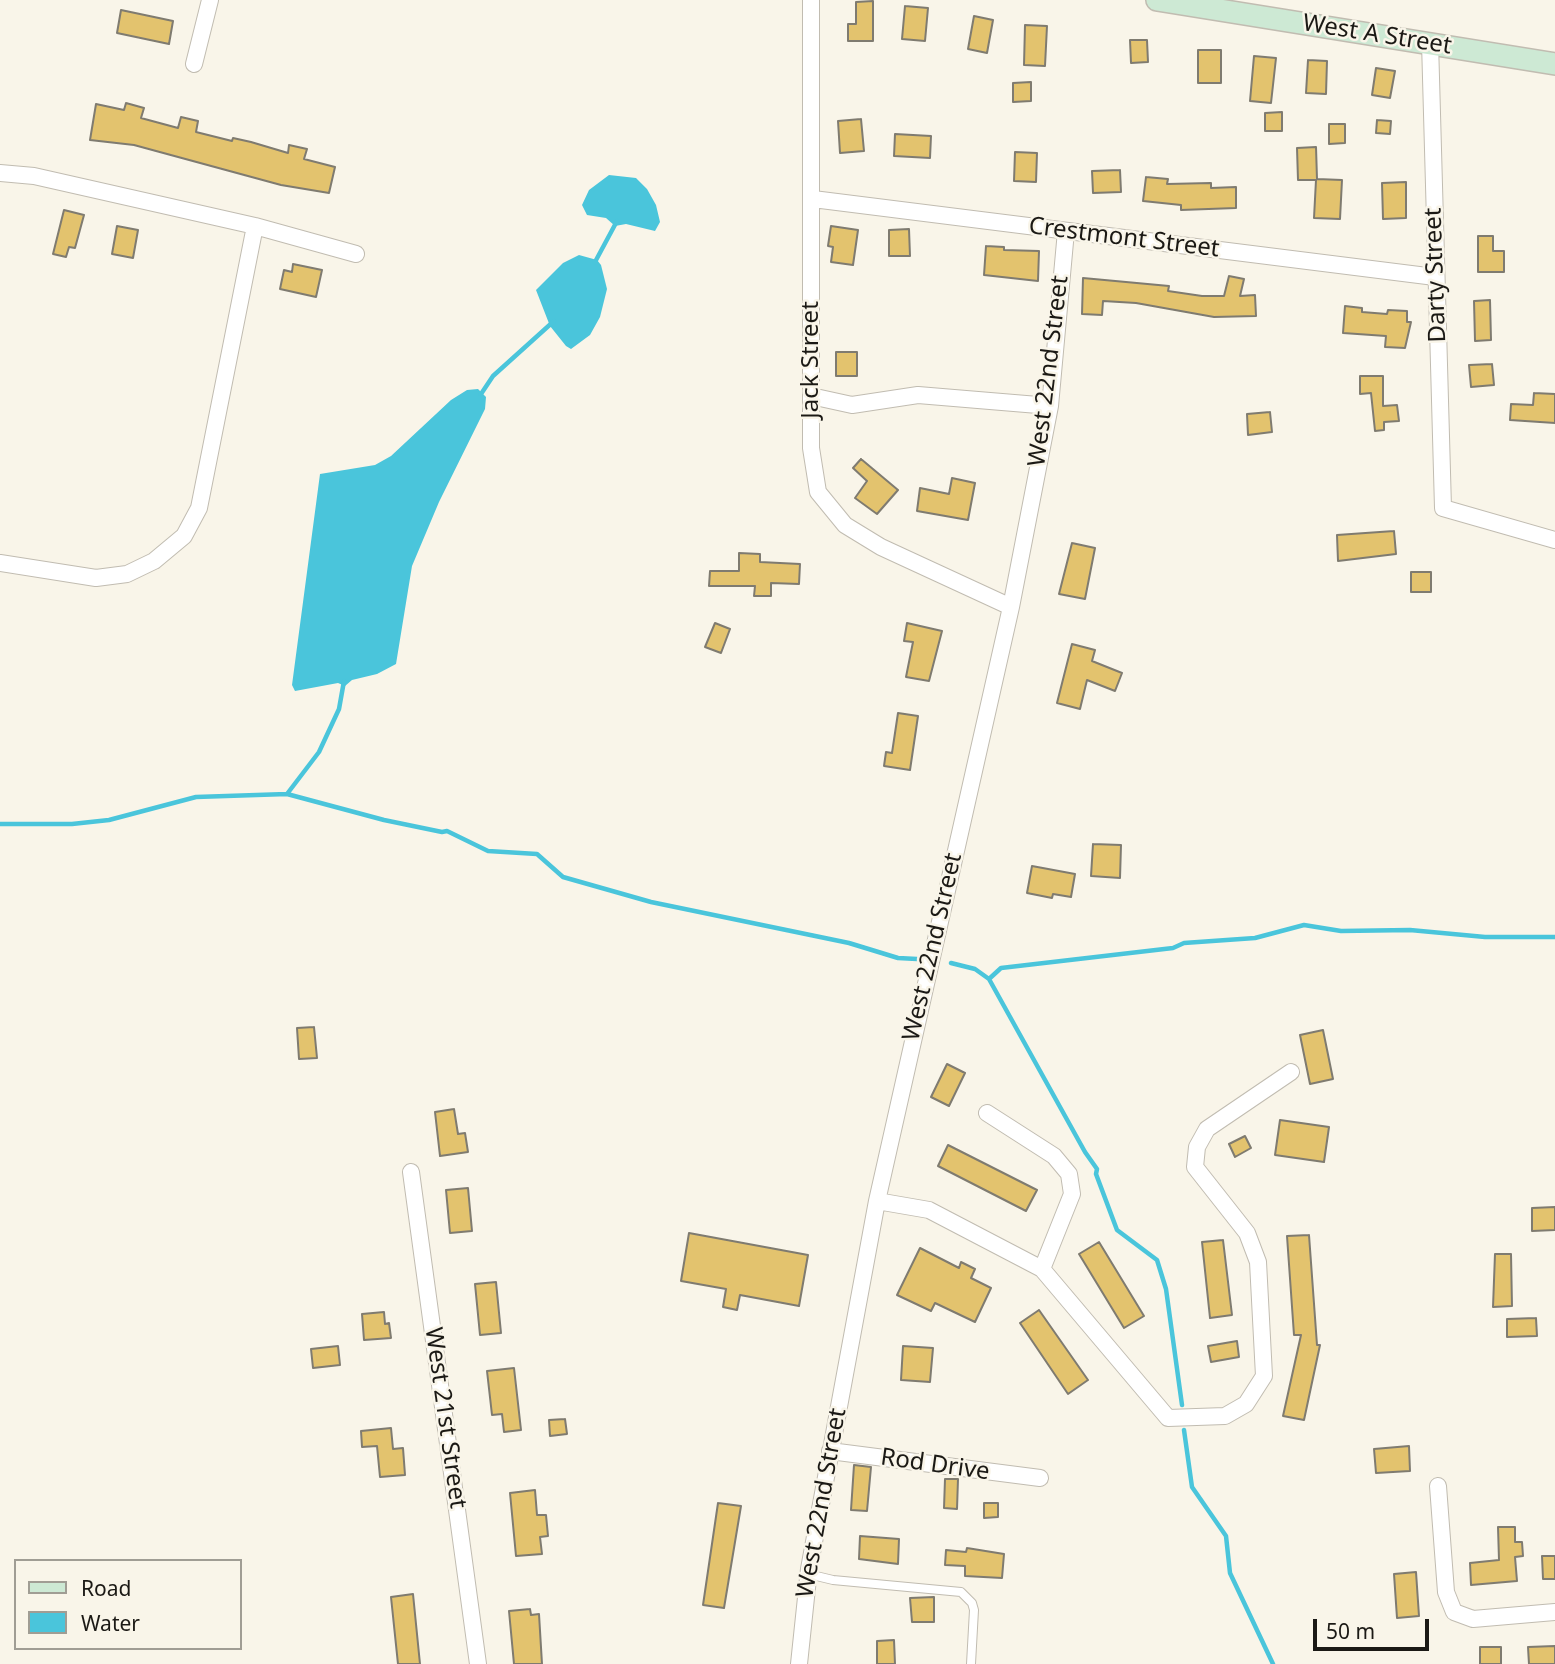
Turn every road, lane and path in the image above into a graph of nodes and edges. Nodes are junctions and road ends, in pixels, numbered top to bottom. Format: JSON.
{"nodes":[{"id":1,"x":210,"y":0,"type":"edge"},
{"id":2,"x":811,"y":0,"type":"edge"},
{"id":3,"x":1157,"y":0,"type":"edge"},
{"id":4,"x":1209,"y":5,"type":"edge"},
{"id":5,"x":1430,"y":42,"type":"junction"},
{"id":6,"x":194,"y":64,"type":"dead end"},
{"id":7,"x":1555,"y":64,"type":"edge"},
{"id":8,"x":0,"y":173,"type":"edge"},
{"id":9,"x":813,"y":199,"type":"junction"},
{"id":10,"x":255,"y":226,"type":"junction"},
{"id":11,"x":1066,"y":231,"type":"junction"},
{"id":12,"x":356,"y":254,"type":"dead end"},
{"id":13,"x":1435,"y":277,"type":"junction"},
{"id":14,"x":811,"y":396,"type":"junction"},
{"id":15,"x":1050,"y":406,"type":"junction"},
{"id":16,"x":1555,"y":540,"type":"edge"},
{"id":17,"x":0,"y":563,"type":"edge"},
{"id":18,"x":1011,"y":607,"type":"junction"},
{"id":19,"x":1291,"y":1072,"type":"dead end"},
{"id":20,"x":987,"y":1113,"type":"dead end"},
{"id":21,"x":411,"y":1172,"type":"dead end"},
{"id":22,"x":877,"y":1201,"type":"junction"},
{"id":23,"x":1042,"y":1269,"type":"junction"},
{"id":24,"x":830,"y":1451,"type":"junction"},
{"id":25,"x":1040,"y":1478,"type":"dead end"},
{"id":26,"x":1437,"y":1486,"type":"dead end"},
{"id":27,"x":808,"y":1574,"type":"junction"},
{"id":28,"x":1555,"y":1612,"type":"edge"},
{"id":29,"x":478,"y":1664,"type":"edge"},
{"id":30,"x":799,"y":1664,"type":"edge"},
{"id":31,"x":971,"y":1664,"type":"edge"}],
"edges":[{"from":1,"to":6,"type":"street"},
{"from":2,"to":9,"type":"street","name":"Jack Street"},
{"from":3,"to":4,"type":"street","name":"West A Street"},
{"from":4,"to":5,"type":"street","name":"West A Street"},
{"from":5,"to":7,"type":"street","name":"West A Street"},
{"from":5,"to":13,"type":"street","name":"Darty Street"},
{"from":8,"to":10,"type":"street"},
{"from":9,"to":11,"type":"street","name":"Crestmont Street"},
{"from":9,"to":14,"type":"street","name":"Jack Street"},
{"from":10,"to":12,"type":"street"},
{"from":10,"to":17,"type":"street"},
{"from":11,"to":13,"type":"street","name":"Crestmont Street"},
{"from":11,"to":15,"type":"street","name":"West 22nd Street"},
{"from":13,"to":16,"type":"street","name":"Darty Street"},
{"from":14,"to":15,"type":"street"},
{"from":14,"to":18,"type":"street","name":"Jack Street"},
{"from":15,"to":18,"type":"street","name":"West 22nd Street"},
{"from":18,"to":22,"type":"street","name":"West 22nd Street"},
{"from":19,"to":23,"type":"street"},
{"from":20,"to":23,"type":"street"},
{"from":21,"to":29,"type":"street","name":"West 21st Street"},
{"from":22,"to":23,"type":"street"},
{"from":22,"to":24,"type":"street","name":"West 22nd Street"},
{"from":24,"to":25,"type":"street","name":"Rod Drive"},
{"from":24,"to":27,"type":"street","name":"West 22nd Street"},
{"from":26,"to":28,"type":"street"},
{"from":27,"to":30,"type":"street","name":"West 22nd Street"},
{"from":27,"to":31,"type":"lane"}]}
